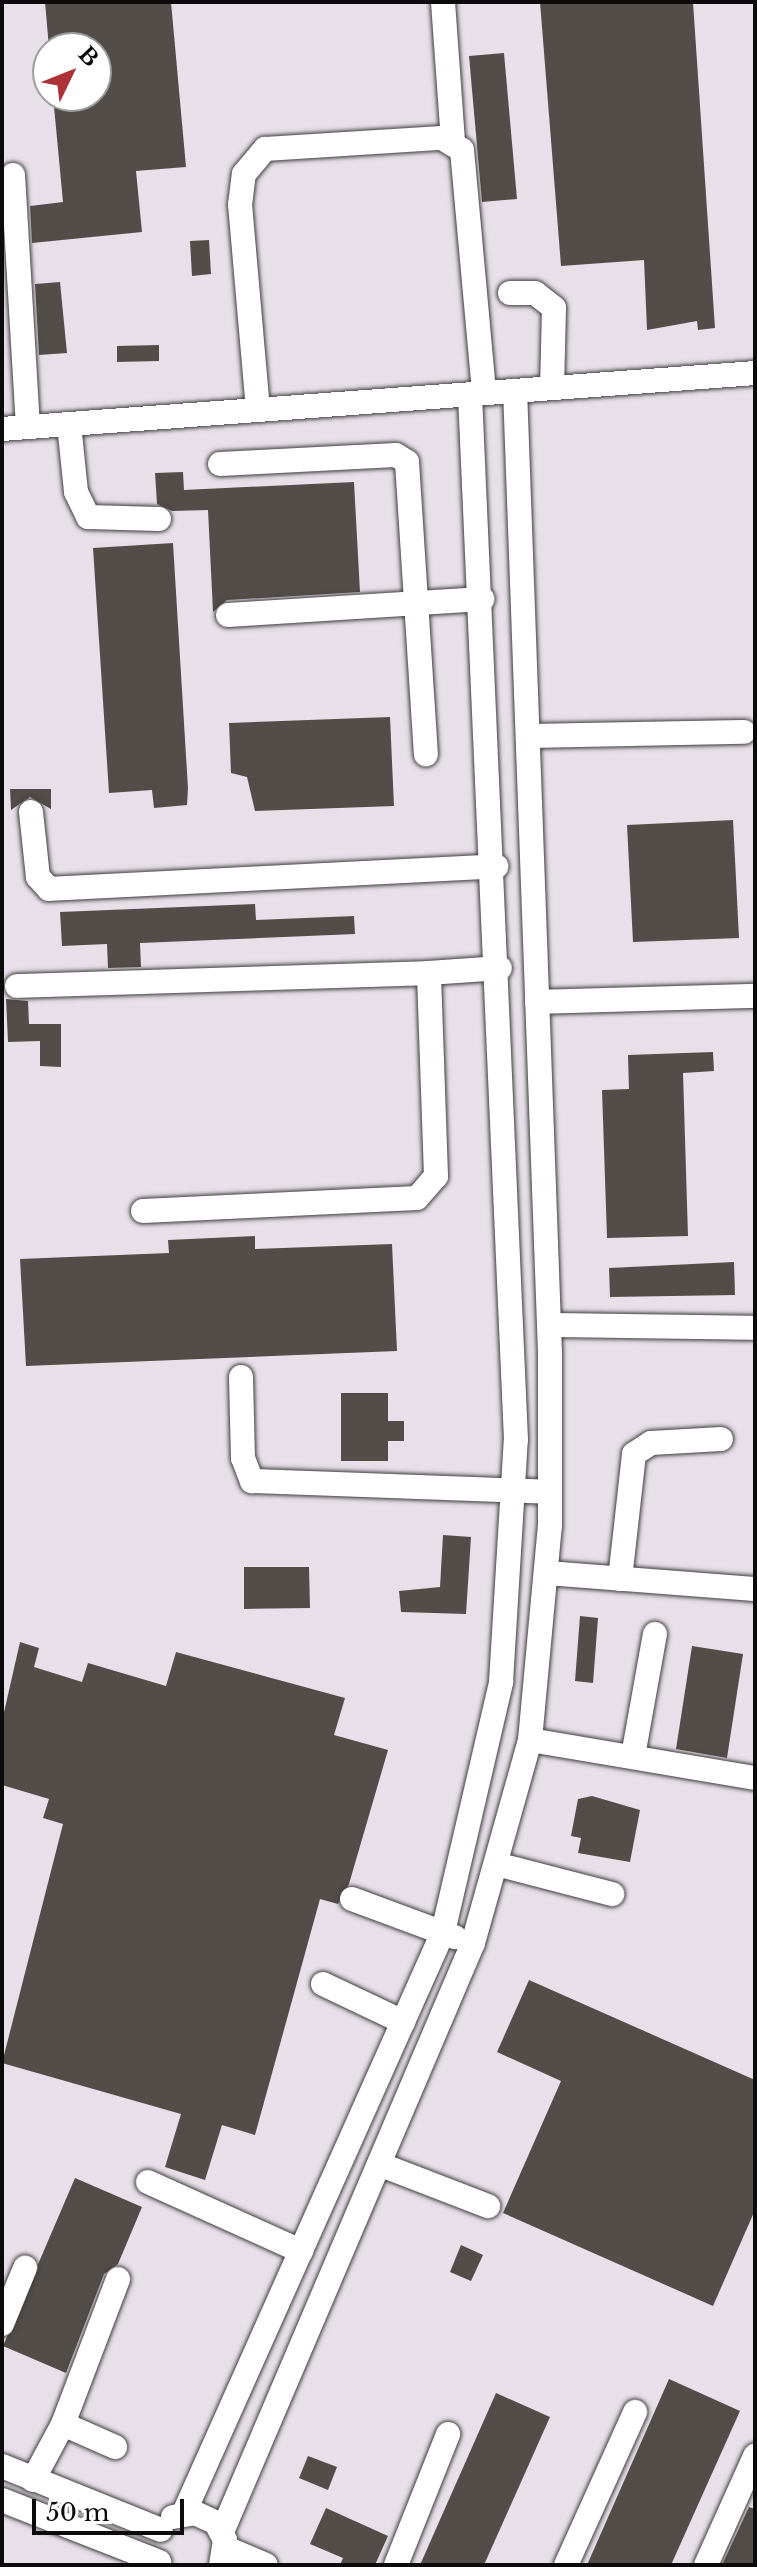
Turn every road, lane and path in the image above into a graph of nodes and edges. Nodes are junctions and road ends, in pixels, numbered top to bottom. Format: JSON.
{"nodes":[{"id":1,"x":443,"y":2,"type":"edge"},
{"id":2,"x":453,"y":143,"type":"junction"},
{"id":3,"x":13,"y":175,"type":"dead end"},
{"id":4,"x":510,"y":293,"type":"dead end"},
{"id":5,"x":755,"y":373,"type":"edge"},
{"id":6,"x":552,"y":388,"type":"junction"},
{"id":7,"x":515,"y":391,"type":"junction"},
{"id":8,"x":477,"y":394,"type":"junction"},
{"id":9,"x":258,"y":410,"type":"junction"},
{"id":10,"x":69,"y":424,"type":"junction"},
{"id":11,"x":28,"y":427,"type":"junction"},
{"id":12,"x":2,"y":429,"type":"edge"},
{"id":13,"x":220,"y":464,"type":"dead end"},
{"id":14,"x":159,"y":519,"type":"dead end"},
{"id":15,"x":482,"y":599,"type":"junction"},
{"id":16,"x":421,"y":604,"type":"junction"},
{"id":17,"x":228,"y":615,"type":"dead end"},
{"id":18,"x":744,"y":732,"type":"dead end"},
{"id":19,"x":528,"y":736,"type":"junction"},
{"id":20,"x":426,"y":754,"type":"dead end"},
{"id":21,"x":31,"y":812,"type":"dead end"},
{"id":22,"x":496,"y":866,"type":"junction"},
{"id":23,"x":500,"y":968,"type":"junction"},
{"id":24,"x":429,"y":973,"type":"junction"},
{"id":25,"x":17,"y":986,"type":"dead end"},
{"id":26,"x":755,"y":996,"type":"edge"},
{"id":27,"x":537,"y":1002,"type":"junction"},
{"id":28,"x":143,"y":1211,"type":"dead end"},
{"id":29,"x":549,"y":1325,"type":"junction"},
{"id":30,"x":755,"y":1328,"type":"edge"},
{"id":31,"x":241,"y":1377,"type":"dead end"},
{"id":32,"x":721,"y":1439,"type":"dead end"},
{"id":33,"x":512,"y":1491,"type":"junction"},
{"id":34,"x":550,"y":1492,"type":"junction"},
{"id":35,"x":546,"y":1573,"type":"junction"},
{"id":36,"x":620,"y":1579,"type":"junction"},
{"id":37,"x":755,"y":1589,"type":"edge"},
{"id":38,"x":655,"y":1634,"type":"dead end"},
{"id":39,"x":530,"y":1740,"type":"junction"},
{"id":40,"x":633,"y":1756,"type":"junction"},
{"id":41,"x":755,"y":1778,"type":"edge"},
{"id":42,"x":500,"y":1865,"type":"junction"},
{"id":43,"x":612,"y":1894,"type":"dead end"},
{"id":44,"x":352,"y":1899,"type":"dead end"},
{"id":45,"x":443,"y":1932,"type":"junction"},
{"id":46,"x":473,"y":1943,"type":"junction"},
{"id":47,"x":323,"y":1984,"type":"dead end"},
{"id":48,"x":403,"y":2022,"type":"junction"},
{"id":49,"x":379,"y":2164,"type":"junction"},
{"id":50,"x":148,"y":2182,"type":"dead end"},
{"id":51,"x":488,"y":2206,"type":"dead end"},
{"id":52,"x":301,"y":2251,"type":"junction"},
{"id":53,"x":25,"y":2268,"type":"dead end"},
{"id":54,"x":118,"y":2279,"type":"dead end"},
{"id":55,"x":2,"y":2324,"type":"edge"},
{"id":56,"x":635,"y":2412,"type":"dead end"},
{"id":57,"x":63,"y":2424,"type":"junction"},
{"id":58,"x":448,"y":2434,"type":"dead end"},
{"id":59,"x":115,"y":2447,"type":"dead end"},
{"id":60,"x":755,"y":2456,"type":"edge"},
{"id":61,"x":2,"y":2466,"type":"edge"},
{"id":62,"x":33,"y":2480,"type":"junction"},
{"id":63,"x":2,"y":2500,"type":"edge"},
{"id":64,"x":184,"y":2513,"type":"junction"},
{"id":65,"x":161,"y":2530,"type":"junction"},
{"id":66,"x":223,"y":2548,"type":"edge"},
{"id":67,"x":160,"y":2564,"type":"edge"},
{"id":68,"x":266,"y":2565,"type":"edge"},
{"id":69,"x":396,"y":2565,"type":"edge"},
{"id":70,"x":566,"y":2565,"type":"edge"},
{"id":71,"x":706,"y":2565,"type":"edge"}],
"edges":[{"from":1,"to":2,"type":"street"},
{"from":2,"to":8,"type":"street"},
{"from":2,"to":9,"type":"street"},
{"from":3,"to":11,"type":"street"},
{"from":4,"to":6,"type":"street"},
{"from":5,"to":6,"type":"street"},
{"from":6,"to":7,"type":"street"},
{"from":7,"to":8,"type":"street"},
{"from":7,"to":19,"type":"street"},
{"from":8,"to":9,"type":"street"},
{"from":8,"to":15,"type":"street"},
{"from":9,"to":10,"type":"street"},
{"from":10,"to":11,"type":"street"},
{"from":10,"to":14,"type":"street"},
{"from":11,"to":12,"type":"street"},
{"from":13,"to":16,"type":"street"},
{"from":15,"to":16,"type":"street"},
{"from":15,"to":22,"type":"street"},
{"from":16,"to":17,"type":"street"},
{"from":16,"to":20,"type":"street"},
{"from":18,"to":19,"type":"street"},
{"from":19,"to":27,"type":"street"},
{"from":21,"to":22,"type":"street"},
{"from":22,"to":23,"type":"street"},
{"from":23,"to":24,"type":"street"},
{"from":23,"to":33,"type":"street"},
{"from":24,"to":25,"type":"street"},
{"from":24,"to":28,"type":"street"},
{"from":26,"to":27,"type":"street"},
{"from":27,"to":29,"type":"street"},
{"from":29,"to":30,"type":"street"},
{"from":29,"to":34,"type":"street"},
{"from":31,"to":33,"type":"street"},
{"from":32,"to":36,"type":"street"},
{"from":33,"to":34,"type":"street"},
{"from":33,"to":45,"type":"street"},
{"from":34,"to":35,"type":"street"},
{"from":35,"to":36,"type":"street"},
{"from":35,"to":39,"type":"street"},
{"from":36,"to":37,"type":"street"},
{"from":38,"to":40,"type":"street"},
{"from":39,"to":40,"type":"street"},
{"from":39,"to":42,"type":"street"},
{"from":40,"to":41,"type":"street"},
{"from":42,"to":43,"type":"street"},
{"from":42,"to":46,"type":"street"},
{"from":44,"to":45,"type":"street"},
{"from":45,"to":46,"type":"street"},
{"from":45,"to":48,"type":"street"},
{"from":46,"to":49,"type":"street"},
{"from":47,"to":48,"type":"street"},
{"from":48,"to":52,"type":"street"},
{"from":49,"to":51,"type":"street"},
{"from":49,"to":66,"type":"street"},
{"from":50,"to":52,"type":"street"},
{"from":52,"to":64,"type":"street"},
{"from":53,"to":55,"type":"street"},
{"from":54,"to":57,"type":"street"},
{"from":56,"to":70,"type":"street"},
{"from":57,"to":59,"type":"street"},
{"from":57,"to":62,"type":"street"},
{"from":58,"to":69,"type":"street"},
{"from":60,"to":71,"type":"street"},
{"from":61,"to":62,"type":"street"},
{"from":62,"to":65,"type":"street"},
{"from":63,"to":67,"type":"street"},
{"from":64,"to":65,"type":"street"},
{"from":64,"to":66,"type":"street"},
{"from":65,"to":67,"type":"street"},
{"from":66,"to":68,"type":"street"}]}
